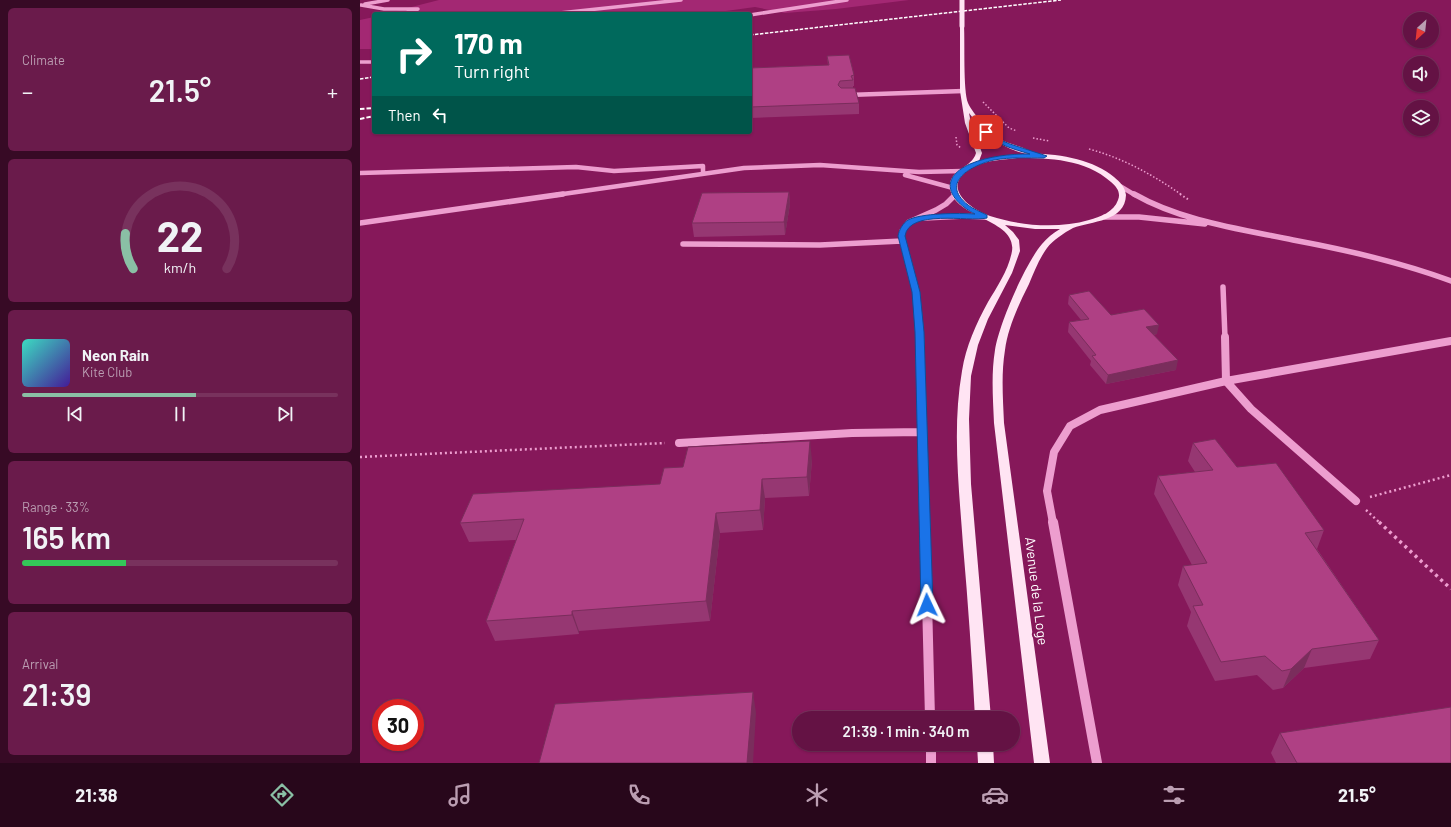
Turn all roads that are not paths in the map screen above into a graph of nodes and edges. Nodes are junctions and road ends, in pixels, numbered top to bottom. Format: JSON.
{"nodes":[{"id":1,"x":388,"y":0,"type":"edge"},
{"id":2,"x":681,"y":0,"type":"edge"},
{"id":3,"x":847,"y":0,"type":"edge"},
{"id":4,"x":962,"y":0,"type":"edge"},
{"id":5,"x":410,"y":12,"type":"edge"},
{"id":6,"x":569,"y":12,"type":"edge"},
{"id":7,"x":752,"y":15,"type":"edge"},
{"id":8,"x":372,"y":62,"type":"edge"},
{"id":9,"x":360,"y":64,"type":"edge"},
{"id":10,"x":963,"y":91,"type":"junction"},
{"id":11,"x":842,"y":95,"type":"edge"},
{"id":12,"x":965,"y":103,"type":"junction"},
{"id":13,"x":1044,"y":156,"type":"junction"},
{"id":14,"x":972,"y":165,"type":"junction"},
{"id":15,"x":881,"y":169,"type":"junction"},
{"id":16,"x":963,"y":171,"type":"junction"},
{"id":17,"x":360,"y":173,"type":"edge"},
{"id":18,"x":703,"y":173,"type":"junction"},
{"id":19,"x":1120,"y":186,"type":"junction"},
{"id":20,"x":954,"y":192,"type":"junction"},
{"id":21,"x":985,"y":217,"type":"junction"},
{"id":22,"x":1105,"y":217,"type":"junction"},
{"id":23,"x":920,"y":218,"type":"junction"},
{"id":24,"x":994,"y":220,"type":"junction"},
{"id":25,"x":360,"y":223,"type":"edge"},
{"id":26,"x":1072,"y":226,"type":"junction"},
{"id":27,"x":1233,"y":228,"type":"junction"},
{"id":28,"x":902,"y":241,"type":"junction"},
{"id":29,"x":684,"y":244,"type":"dead end"},
{"id":30,"x":1451,"y":281,"type":"edge"},
{"id":31,"x":1223,"y":287,"type":"dead end"},
{"id":32,"x":1451,"y":341,"type":"edge"},
{"id":33,"x":1226,"y":381,"type":"junction"},
{"id":34,"x":921,"y":432,"type":"junction"},
{"id":35,"x":679,"y":443,"type":"road end"},
{"id":36,"x":1356,"y":501,"type":"road end"},
{"id":37,"x":930,"y":711,"type":"edge"},
{"id":38,"x":982,"y":711,"type":"edge"},
{"id":39,"x":931,"y":751,"type":"edge"},
{"id":40,"x":985,"y":751,"type":"edge"},
{"id":41,"x":931,"y":763,"type":"edge"},
{"id":42,"x":986,"y":763,"type":"edge"},
{"id":43,"x":1042,"y":763,"type":"edge"},
{"id":44,"x":1097,"y":763,"type":"edge"}],
"edges":[{"from":1,"to":5,"type":"street"},
{"from":2,"to":6,"type":"street"},
{"from":3,"to":7,"type":"street"},
{"from":4,"to":10,"type":"main road","bridge":true},
{"from":8,"to":9,"type":"street"},
{"from":10,"to":11,"type":"street"},
{"from":10,"to":12,"type":"main road"},
{"from":12,"to":13,"type":"main road"},
{"from":12,"to":14,"type":"main road"},
{"from":13,"to":14,"type":"main road"},
{"from":13,"to":19,"type":"main road"},
{"from":14,"to":16,"type":"main road"},
{"from":15,"to":16,"type":"street"},
{"from":15,"to":18,"type":"street"},
{"from":15,"to":20,"type":"street"},
{"from":16,"to":20,"type":"main road"},
{"from":17,"to":18,"type":"street"},
{"from":18,"to":25,"type":"street"},
{"from":19,"to":22,"type":"main road"},
{"from":19,"to":27,"type":"street"},
{"from":20,"to":21,"type":"main road"},
{"from":20,"to":23,"type":"street"},
{"from":21,"to":23,"type":"street"},
{"from":21,"to":24,"type":"main road"},
{"from":22,"to":26,"type":"main road"},
{"from":22,"to":27,"type":"street"},
{"from":23,"to":28,"type":"street"},
{"from":24,"to":26,"type":"main road"},
{"from":24,"to":38,"type":"main road"},
{"from":26,"to":43,"type":"main road","name":"Avenue de la Loge"},
{"from":27,"to":30,"type":"street"},
{"from":28,"to":29,"type":"street"},
{"from":28,"to":34,"type":"street"},
{"from":31,"to":33,"type":"street"},
{"from":32,"to":33,"type":"street"},
{"from":33,"to":36,"type":"street"},
{"from":33,"to":44,"type":"street"},
{"from":34,"to":35,"type":"street"},
{"from":34,"to":37,"type":"street"},
{"from":39,"to":41,"type":"street"},
{"from":40,"to":42,"type":"main road"}]}
